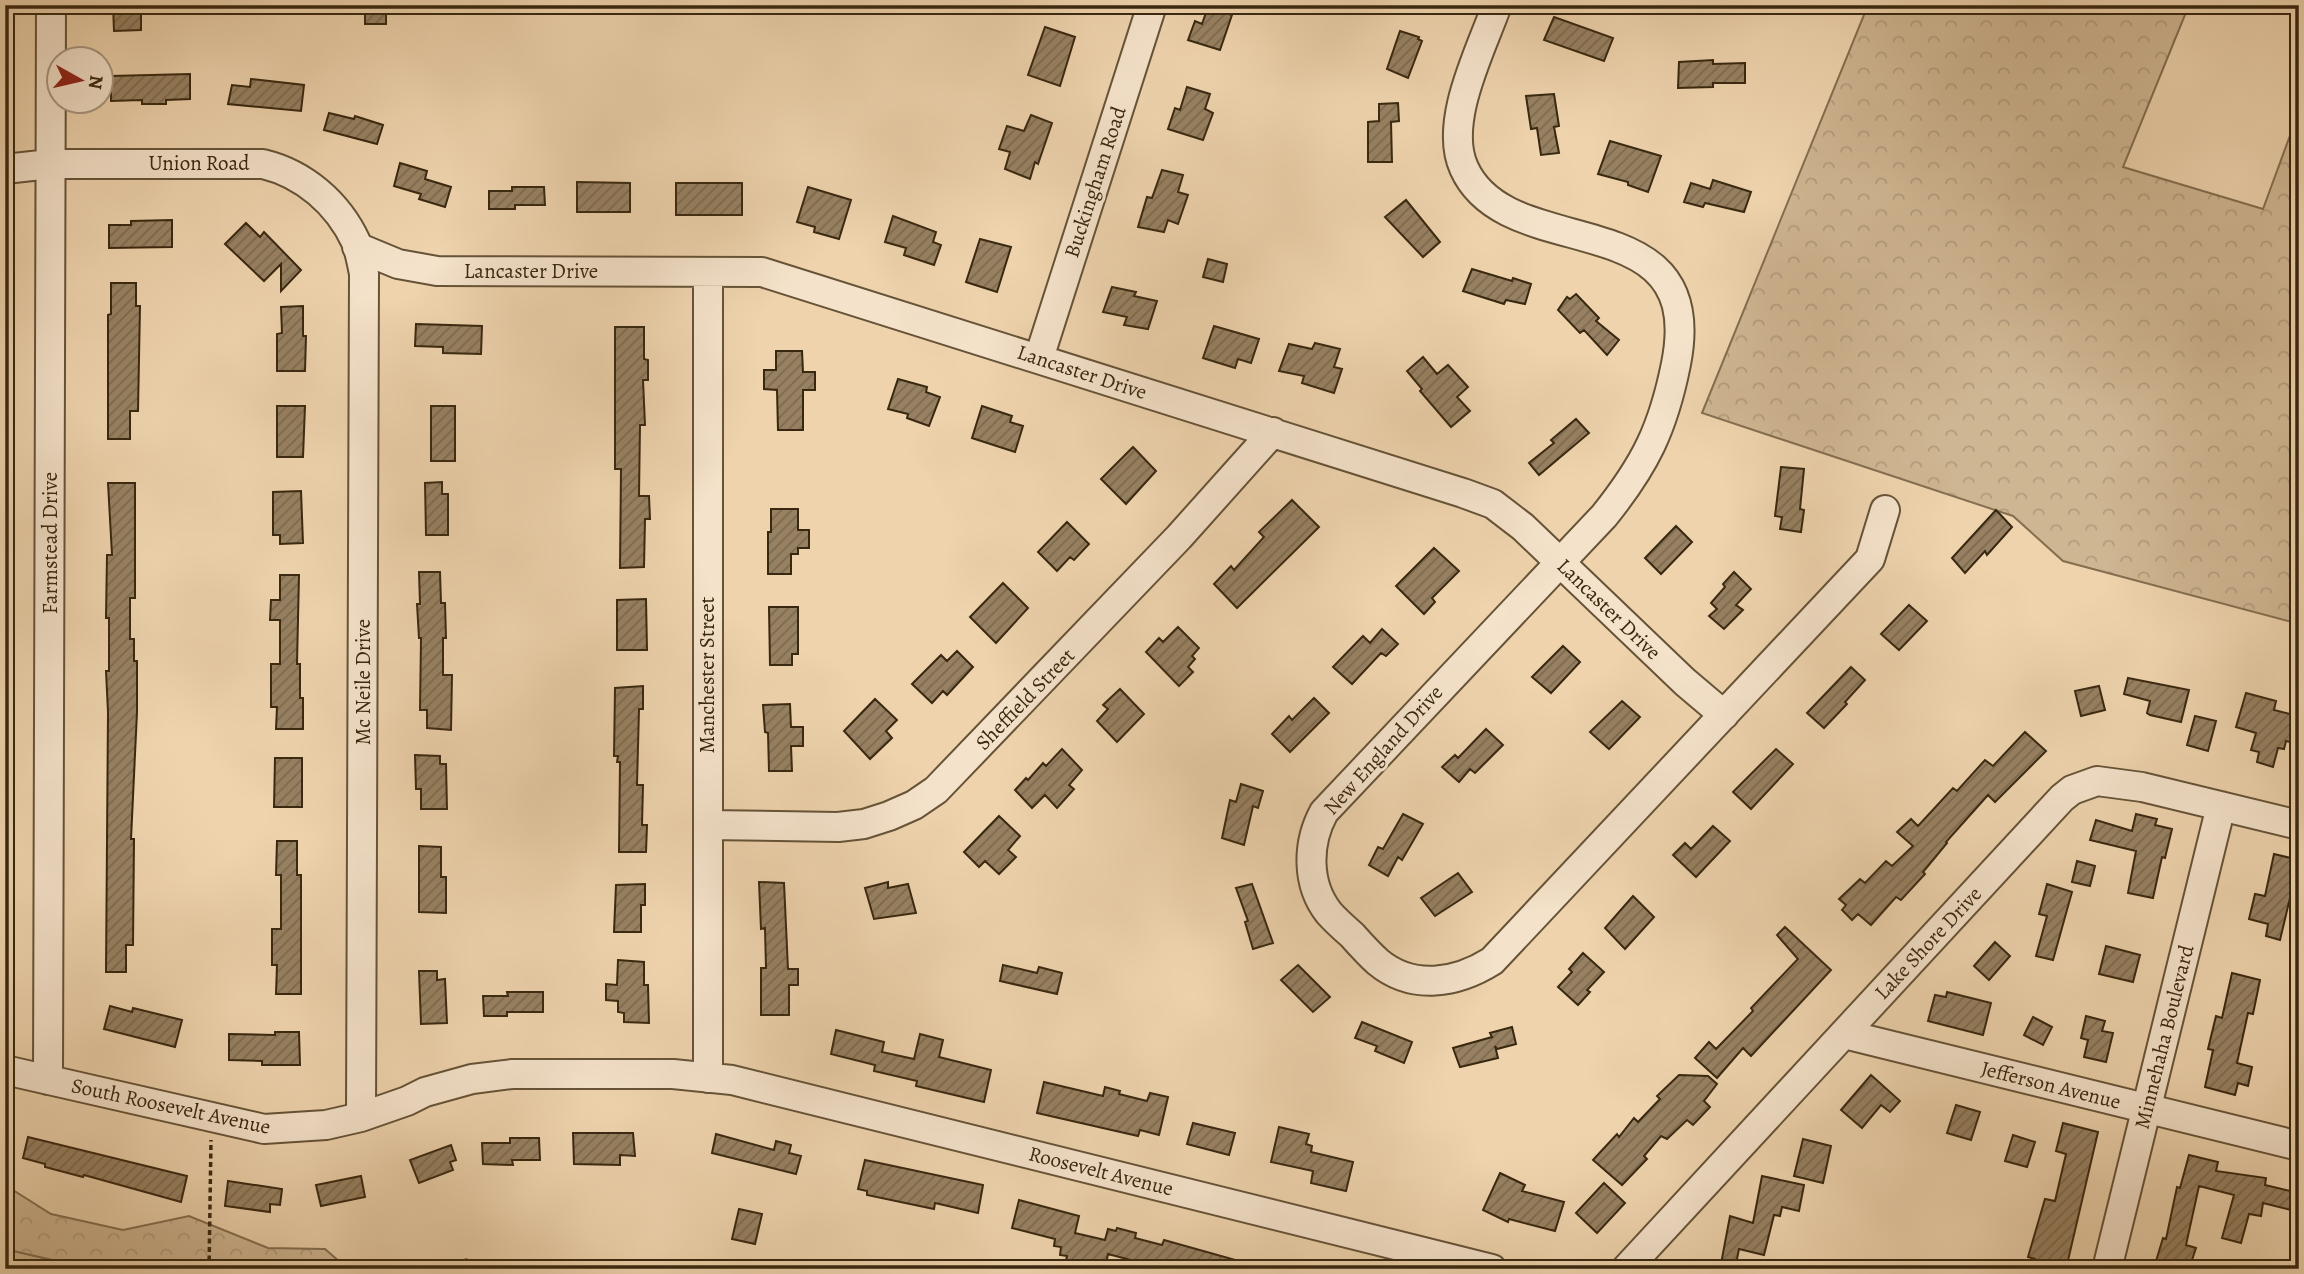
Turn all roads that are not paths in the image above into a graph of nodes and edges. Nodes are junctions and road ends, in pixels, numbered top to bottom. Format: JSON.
{"nodes":[{"id":1,"x":51,"y":5,"type":"edge"},
{"id":2,"x":1152,"y":5,"type":"edge"},
{"id":3,"x":1497,"y":5,"type":"edge"},
{"id":4,"x":50,"y":164,"type":"junction"},
{"id":5,"x":5,"y":169,"type":"edge"},
{"id":6,"x":357,"y":247,"type":"junction"},
{"id":7,"x":708,"y":272,"type":"junction"},
{"id":8,"x":1039,"y":358,"type":"junction"},
{"id":9,"x":1273,"y":432,"type":"junction"},
{"id":10,"x":1885,"y":510,"type":"dead end"},
{"id":11,"x":1560,"y":562,"type":"junction"},
{"id":12,"x":1724,"y":715,"type":"junction"},
{"id":13,"x":2221,"y":806,"type":"junction"},
{"id":14,"x":708,"y":825,"type":"junction"},
{"id":15,"x":2299,"y":825,"type":"edge"},
{"id":16,"x":1844,"y":1034,"type":"junction"},
{"id":17,"x":5,"y":1070,"type":"edge"},
{"id":18,"x":708,"y":1078,"type":"junction"},
{"id":19,"x":48,"y":1080,"type":"junction"},
{"id":20,"x":2147,"y":1108,"type":"junction"},
{"id":21,"x":361,"y":1117,"type":"junction"},
{"id":22,"x":2299,"y":1146,"type":"edge"},
{"id":23,"x":1492,"y":1269,"type":"edge"},
{"id":24,"x":1626,"y":1269,"type":"edge"},
{"id":25,"x":2107,"y":1269,"type":"edge"}],
"edges":[{"from":1,"to":4,"type":"street","name":"Farmstead Drive"},
{"from":2,"to":8,"type":"street","name":"Buckingham Road"},
{"from":3,"to":11,"type":"street","name":"New England Drive"},
{"from":4,"to":5,"type":"street","name":"Union Road"},
{"from":4,"to":6,"type":"street","name":"Union Road"},
{"from":4,"to":19,"type":"street","name":"Farmstead Drive"},
{"from":6,"to":7,"type":"street","name":"Lancaster Drive"},
{"from":6,"to":21,"type":"street","name":"Mc Neile Drive"},
{"from":7,"to":8,"type":"street","name":"Lancaster Drive"},
{"from":7,"to":14,"type":"street","name":"Manchester Street"},
{"from":8,"to":9,"type":"street","name":"Lancaster Drive"},
{"from":9,"to":11,"type":"street","name":"Lancaster Drive"},
{"from":9,"to":14,"type":"street","name":"Sheffield Street"},
{"from":10,"to":12,"type":"street","name":"New England Drive"},
{"from":11,"to":12,"type":"street","name":"Lancaster Drive"},
{"from":11,"to":12,"type":"street","name":"New England Drive"},
{"from":13,"to":15,"type":"street","name":"Lake Shore Drive"},
{"from":13,"to":16,"type":"street","name":"Lake Shore Drive"},
{"from":13,"to":20,"type":"street","name":"Minnehaha Boulevard"},
{"from":14,"to":18,"type":"street","name":"Manchester Street"},
{"from":16,"to":20,"type":"street","name":"Jefferson Avenue"},
{"from":16,"to":24,"type":"street","name":"Lake Shore Drive"},
{"from":17,"to":19,"type":"street","name":"South Roosevelt Avenue"},
{"from":18,"to":21,"type":"street","name":"South Roosevelt Avenue"},
{"from":18,"to":23,"type":"street","name":"Roosevelt Avenue"},
{"from":19,"to":21,"type":"street","name":"South Roosevelt Avenue"},
{"from":20,"to":22,"type":"street","name":"Jefferson Avenue"},
{"from":20,"to":25,"type":"street","name":"Minnehaha Boulevard"}]}
